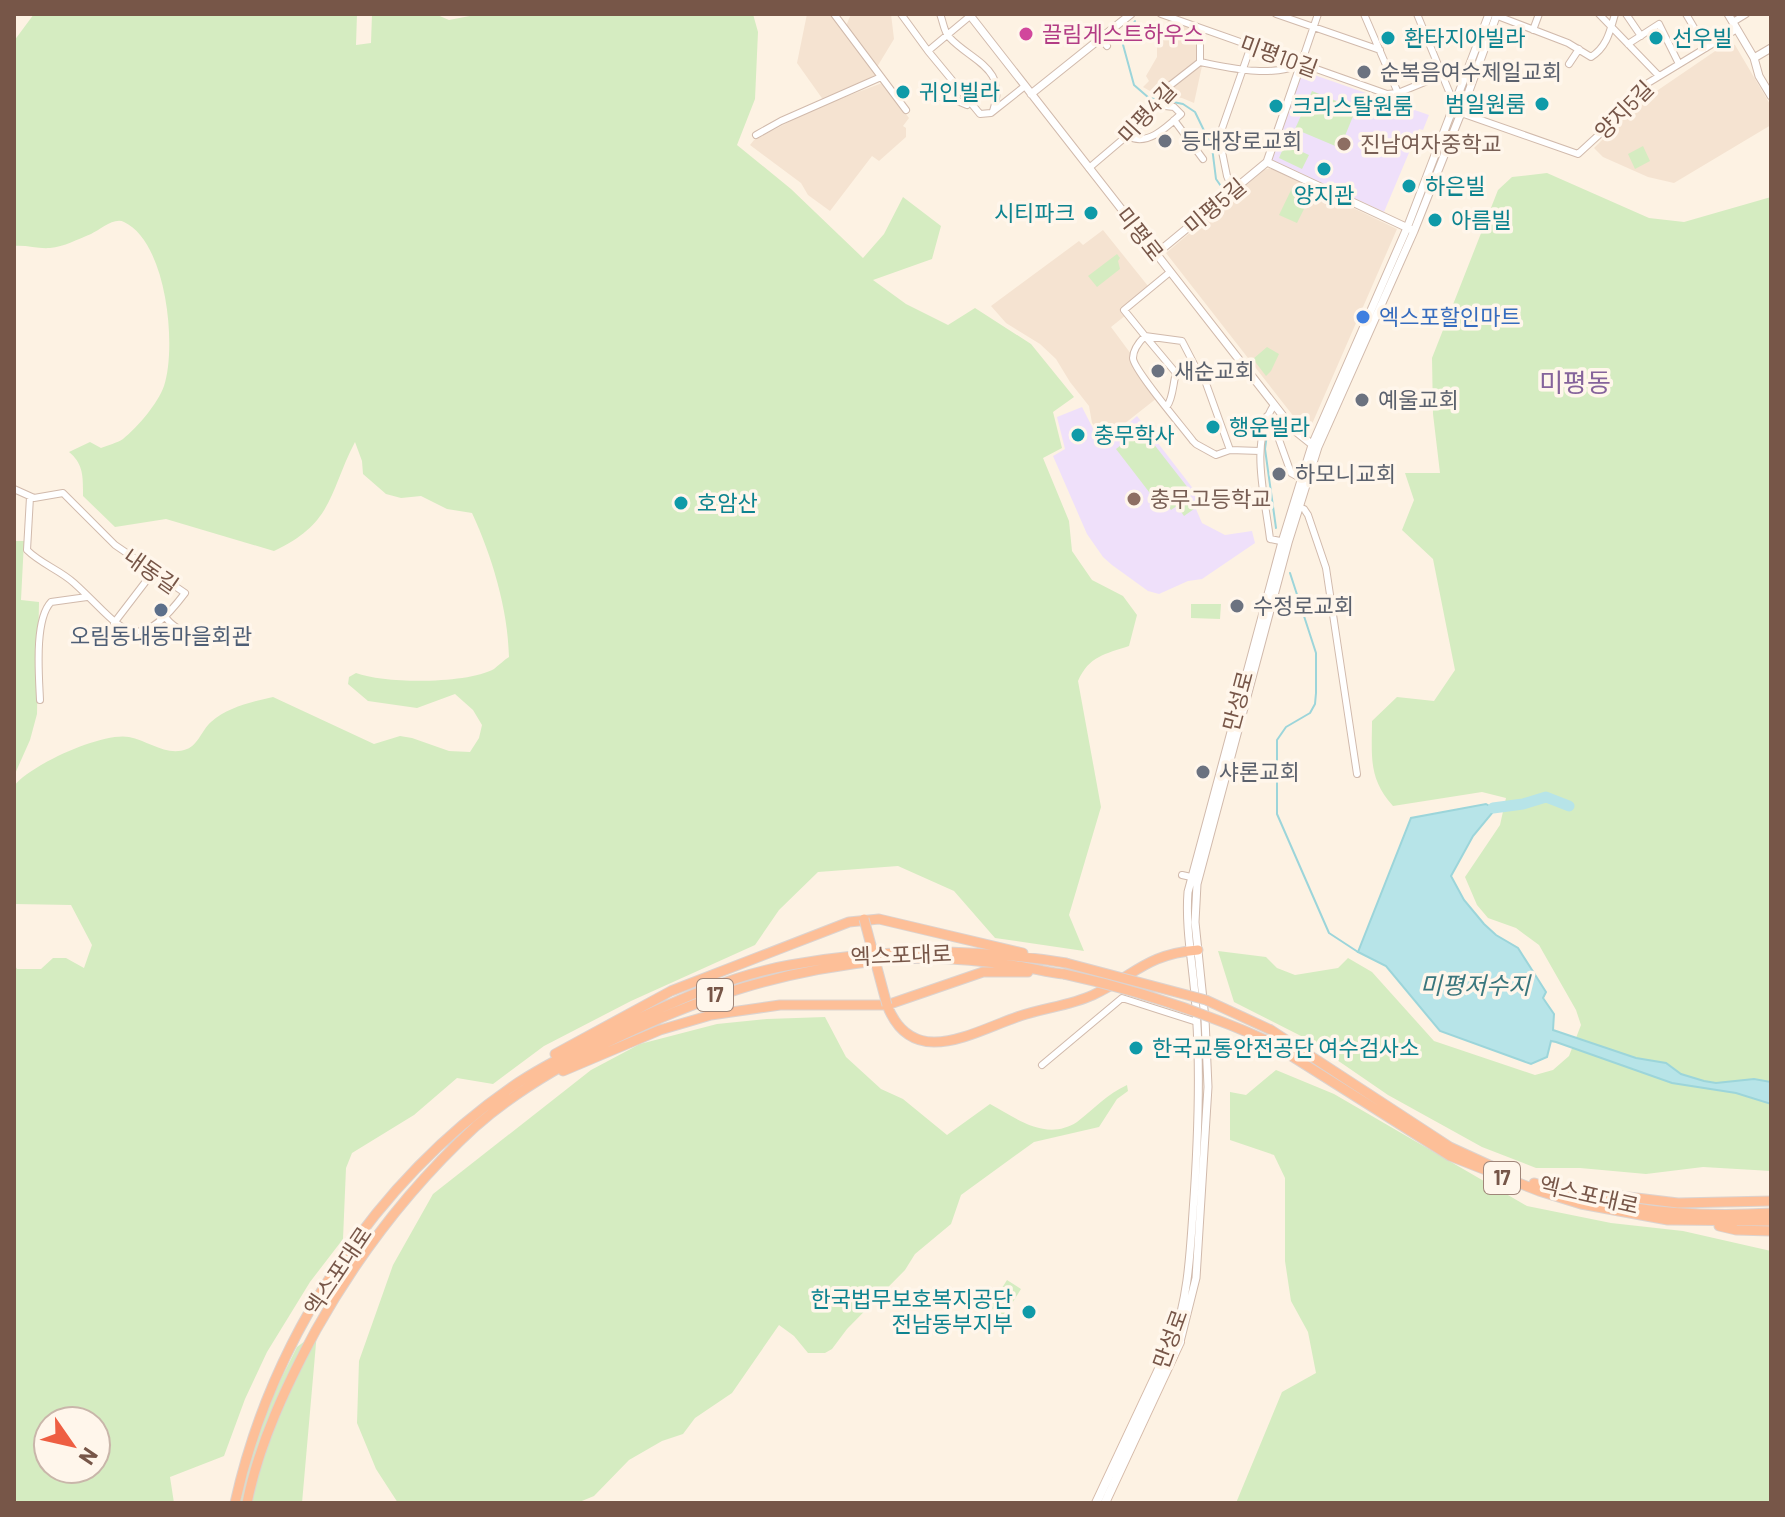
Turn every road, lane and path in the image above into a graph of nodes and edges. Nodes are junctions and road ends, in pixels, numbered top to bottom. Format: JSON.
{"nodes":[{"id":1,"x":834,"y":14,"type":"edge"},
{"id":2,"x":901,"y":14,"type":"edge"},
{"id":3,"x":940,"y":14,"type":"edge"},
{"id":4,"x":1131,"y":14,"type":"edge"},
{"id":5,"x":1161,"y":14,"type":"edge"},
{"id":6,"x":1276,"y":14,"type":"edge"},
{"id":7,"x":1318,"y":14,"type":"edge"},
{"id":8,"x":1364,"y":14,"type":"edge"},
{"id":9,"x":1417,"y":14,"type":"edge"},
{"id":10,"x":1539,"y":14,"type":"edge"},
{"id":11,"x":1599,"y":14,"type":"edge"},
{"id":12,"x":1615,"y":14,"type":"edge"},
{"id":13,"x":1626,"y":14,"type":"edge"},
{"id":14,"x":1634,"y":14,"type":"edge"},
{"id":15,"x":1686,"y":14,"type":"edge"},
{"id":16,"x":1746,"y":14,"type":"edge"},
{"id":17,"x":970,"y":15,"type":"edge"},
{"id":18,"x":1494,"y":15,"type":"edge"},
{"id":19,"x":1177,"y":17,"type":"edge"},
{"id":20,"x":1733,"y":22,"type":"edge"},
{"id":21,"x":1314,"y":27,"type":"junction"},
{"id":22,"x":1611,"y":27,"type":"junction"},
{"id":23,"x":1635,"y":27,"type":"junction"},
{"id":24,"x":1200,"y":28,"type":"junction"},
{"id":25,"x":1533,"y":30,"type":"junction"},
{"id":26,"x":947,"y":36,"type":"junction"},
{"id":27,"x":1641,"y":36,"type":"junction"},
{"id":28,"x":1100,"y":38,"type":"junction"},
{"id":29,"x":1628,"y":44,"type":"junction"},
{"id":30,"x":1107,"y":46,"type":"dead end"},
{"id":31,"x":1251,"y":46,"type":"junction"},
{"id":32,"x":1706,"y":48,"type":"junction"},
{"id":33,"x":1771,"y":48,"type":"edge"},
{"id":34,"x":1579,"y":49,"type":"junction"},
{"id":35,"x":1380,"y":50,"type":"junction"},
{"id":36,"x":928,"y":51,"type":"junction"},
{"id":37,"x":1754,"y":58,"type":"junction"},
{"id":38,"x":1200,"y":62,"type":"junction"},
{"id":39,"x":1301,"y":64,"type":"junction"},
{"id":40,"x":1569,"y":64,"type":"dead end"},
{"id":41,"x":1679,"y":64,"type":"junction"},
{"id":42,"x":1242,"y":69,"type":"junction"},
{"id":43,"x":1442,"y":75,"type":"junction"},
{"id":44,"x":1659,"y":76,"type":"junction"},
{"id":45,"x":881,"y":77,"type":"junction"},
{"id":46,"x":1025,"y":86,"type":"junction"},
{"id":47,"x":1398,"y":93,"type":"junction"},
{"id":48,"x":1031,"y":94,"type":"junction"},
{"id":49,"x":1771,"y":96,"type":"edge"},
{"id":50,"x":932,"y":100,"type":"dead end"},
{"id":51,"x":1158,"y":101,"type":"junction"},
{"id":52,"x":971,"y":106,"type":"junction"},
{"id":53,"x":1455,"y":106,"type":"junction"},
{"id":54,"x":906,"y":110,"type":"dead end"},
{"id":55,"x":992,"y":112,"type":"junction"},
{"id":56,"x":1461,"y":113,"type":"junction"},
{"id":57,"x":1174,"y":120,"type":"junction"},
{"id":58,"x":756,"y":135,"type":"dead end"},
{"id":59,"x":1128,"y":136,"type":"junction"},
{"id":60,"x":1203,"y":159,"type":"dead end"},
{"id":61,"x":1267,"y":162,"type":"junction"},
{"id":62,"x":1089,"y":168,"type":"junction"},
{"id":63,"x":1233,"y":190,"type":"junction"},
{"id":64,"x":1410,"y":229,"type":"junction"},
{"id":65,"x":1156,"y":254,"type":"junction"},
{"id":66,"x":1170,"y":272,"type":"junction"},
{"id":67,"x":1145,"y":336,"type":"junction"},
{"id":68,"x":1274,"y":405,"type":"junction"},
{"id":69,"x":1167,"y":406,"type":"junction"},
{"id":70,"x":1267,"y":416,"type":"junction"},
{"id":71,"x":1315,"y":446,"type":"junction"},
{"id":72,"x":1230,"y":450,"type":"junction"},
{"id":73,"x":1260,"y":451,"type":"junction"},
{"id":74,"x":1302,"y":479,"type":"junction"},
{"id":75,"x":14,"y":489,"type":"edge"},
{"id":76,"x":30,"y":497,"type":"junction"},
{"id":77,"x":1297,"y":507,"type":"junction"},
{"id":78,"x":1285,"y":543,"type":"junction"},
{"id":79,"x":153,"y":572,"type":"junction"},
{"id":80,"x":87,"y":597,"type":"junction"},
{"id":81,"x":166,"y":618,"type":"junction"},
{"id":82,"x":114,"y":623,"type":"junction"},
{"id":83,"x":199,"y":642,"type":"dead end"},
{"id":84,"x":40,"y":700,"type":"dead end"},
{"id":85,"x":1357,"y":774,"type":"dead end"},
{"id":86,"x":1182,"y":875,"type":"dead end"},
{"id":87,"x":1191,"y":877,"type":"junction"},
{"id":88,"x":864,"y":919,"type":"junction"},
{"id":89,"x":1194,"y":950,"type":"junction"},
{"id":90,"x":1046,"y":960,"type":"junction"},
{"id":91,"x":1043,"y":973,"type":"junction"},
{"id":92,"x":887,"y":1005,"type":"junction"},
{"id":93,"x":1197,"y":1022,"type":"junction"},
{"id":94,"x":1042,"y":1065,"type":"dead end"},
{"id":95,"x":540,"y":1074,"type":"junction"},
{"id":96,"x":1538,"y":1185,"type":"junction"},
{"id":97,"x":1771,"y":1201,"type":"edge"},
{"id":98,"x":1771,"y":1213,"type":"edge"},
{"id":99,"x":1771,"y":1221,"type":"edge"},
{"id":100,"x":1700,"y":1222,"type":"junction"},
{"id":101,"x":1771,"y":1231,"type":"edge"},
{"id":102,"x":1177,"y":1341,"type":"junction"},
{"id":103,"x":235,"y":1503,"type":"edge"},
{"id":104,"x":247,"y":1503,"type":"edge"},
{"id":105,"x":1096,"y":1503,"type":"edge"},
{"id":106,"x":1105,"y":1503,"type":"edge"}],
"edges":[{"from":1,"to":45,"type":"street"},
{"from":2,"to":36,"type":"street"},
{"from":3,"to":26,"type":"street"},
{"from":4,"to":28,"type":"street"},
{"from":5,"to":19,"type":"street","name":"미평10길"},
{"from":6,"to":21,"type":"street","name":"미평10길"},
{"from":7,"to":21,"type":"street"},
{"from":8,"to":35,"type":"street"},
{"from":9,"to":43,"type":"street"},
{"from":10,"to":25,"type":"street"},
{"from":11,"to":22,"type":"street"},
{"from":12,"to":22,"type":"street"},
{"from":13,"to":23,"type":"street"},
{"from":14,"to":23,"type":"street"},
{"from":15,"to":32,"type":"street"},
{"from":16,"to":20,"type":"street","name":"양지5길"},
{"from":17,"to":26,"type":"street"},
{"from":17,"to":46,"type":"street","name":"미평로"},
{"from":18,"to":25,"type":"street"},
{"from":18,"to":53,"type":"street","name":"만성로"},
{"from":18,"to":56,"type":"street","name":"만성로"},
{"from":19,"to":24,"type":"street","name":"미평10길"},
{"from":20,"to":32,"type":"street","name":"양지5길"},
{"from":20,"to":37,"type":"street"},
{"from":21,"to":35,"type":"street","name":"미평10길"},
{"from":21,"to":39,"type":"street"},
{"from":22,"to":29,"type":"street"},
{"from":22,"to":34,"type":"street"},
{"from":23,"to":27,"type":"street"},
{"from":24,"to":31,"type":"street","name":"미평10길"},
{"from":24,"to":38,"type":"street"},
{"from":25,"to":34,"type":"street"},
{"from":26,"to":36,"type":"street"},
{"from":26,"to":55,"type":"street"},
{"from":27,"to":29,"type":"street"},
{"from":27,"to":41,"type":"street"},
{"from":28,"to":30,"type":"street"},
{"from":28,"to":48,"type":"street"},
{"from":29,"to":44,"type":"street"},
{"from":31,"to":39,"type":"street","name":"미평10길"},
{"from":31,"to":42,"type":"street"},
{"from":32,"to":41,"type":"street","name":"양지5길"},
{"from":33,"to":37,"type":"street"},
{"from":34,"to":40,"type":"street"},
{"from":35,"to":47,"type":"street"},
{"from":36,"to":52,"type":"street"},
{"from":37,"to":49,"type":"street"},
{"from":38,"to":42,"type":"street"},
{"from":38,"to":51,"type":"street","name":"미평4길"},
{"from":39,"to":42,"type":"street"},
{"from":39,"to":47,"type":"street","name":"미평10길"},
{"from":39,"to":61,"type":"street","name":"미평5길"},
{"from":41,"to":44,"type":"street","name":"양지5길"},
{"from":42,"to":63,"type":"street"},
{"from":43,"to":47,"type":"street"},
{"from":43,"to":53,"type":"street"},
{"from":44,"to":56,"type":"street","name":"양지5길"},
{"from":45,"to":54,"type":"street"},
{"from":45,"to":58,"type":"street"},
{"from":46,"to":48,"type":"street","name":"미평로"},
{"from":46,"to":55,"type":"street"},
{"from":48,"to":62,"type":"street","name":"미평로"},
{"from":50,"to":52,"type":"street"},
{"from":51,"to":57,"type":"street"},
{"from":51,"to":59,"type":"street","name":"미평4길"},
{"from":52,"to":55,"type":"street"},
{"from":53,"to":56,"type":"street"},
{"from":53,"to":64,"type":"street","name":"만성로"},
{"from":56,"to":64,"type":"street","name":"만성로"},
{"from":57,"to":59,"type":"street"},
{"from":57,"to":60,"type":"street"},
{"from":59,"to":62,"type":"street","name":"미평4길"},
{"from":61,"to":63,"type":"street","name":"미평5길"},
{"from":61,"to":64,"type":"street"},
{"from":62,"to":65,"type":"street","name":"미평로"},
{"from":63,"to":65,"type":"street","name":"미평5길"},
{"from":64,"to":71,"type":"street","name":"만성로"},
{"from":65,"to":66,"type":"street","name":"미평로"},
{"from":66,"to":67,"type":"street"},
{"from":66,"to":68,"type":"street","name":"미평로"},
{"from":67,"to":69,"type":"street"},
{"from":67,"to":69,"type":"street"},
{"from":67,"to":72,"type":"street"},
{"from":68,"to":70,"type":"street"},
{"from":68,"to":71,"type":"street","name":"미평로"},
{"from":69,"to":72,"type":"street"},
{"from":70,"to":73,"type":"street"},
{"from":70,"to":74,"type":"street"},
{"from":71,"to":74,"type":"street","name":"만성로"},
{"from":71,"to":77,"type":"street","name":"만성로"},
{"from":72,"to":73,"type":"street"},
{"from":73,"to":78,"type":"street"},
{"from":74,"to":77,"type":"street","name":"만성로"},
{"from":75,"to":76,"type":"street","name":"내동길"},
{"from":76,"to":79,"type":"street","name":"내동길"},
{"from":76,"to":80,"type":"street"},
{"from":77,"to":78,"type":"street","name":"만성로"},
{"from":77,"to":85,"type":"street"},
{"from":78,"to":87,"type":"street","name":"만성로"},
{"from":78,"to":89,"type":"street","name":"만성로"},
{"from":79,"to":81,"type":"street","name":"내동길"},
{"from":79,"to":82,"type":"street"},
{"from":80,"to":82,"type":"street"},
{"from":80,"to":84,"type":"street"},
{"from":81,"to":82,"type":"street","name":"내동길"},
{"from":81,"to":83,"type":"street"},
{"from":86,"to":87,"type":"street"},
{"from":87,"to":89,"type":"street","name":"만성로"},
{"from":88,"to":90,"type":"highway"},
{"from":88,"to":92,"type":"highway","bridge":true},
{"from":88,"to":95,"type":"highway"},
{"from":89,"to":92,"type":"highway"},
{"from":89,"to":93,"type":"street","name":"만성로"},
{"from":89,"to":102,"type":"street","name":"만성로"},
{"from":90,"to":95,"type":"highway","name":"엑스포대로","number":"17"},
{"from":90,"to":96,"type":"highway","name":"엑스포대로","number":"17","bridge":true},
{"from":91,"to":92,"type":"highway"},
{"from":91,"to":95,"type":"highway","name":"엑스포대로","number":"17"},
{"from":91,"to":100,"type":"highway","name":"엑스포대로","number":"17","bridge":true},
{"from":92,"to":95,"type":"highway"},
{"from":93,"to":94,"type":"street"},
{"from":93,"to":102,"type":"street","name":"만성로"},
{"from":95,"to":103,"type":"highway","name":"엑스포대로","number":"17"},
{"from":95,"to":104,"type":"highway","name":"엑스포대로","number":"17"},
{"from":96,"to":97,"type":"highway"},
{"from":96,"to":98,"type":"highway","name":"엑스포대로","number":"17"},
{"from":99,"to":100,"type":"highway","name":"엑스포대로","number":"17"},
{"from":100,"to":101,"type":"highway"},
{"from":102,"to":105,"type":"main road","name":"만성로"},
{"from":102,"to":106,"type":"main road","name":"만성로"}]}
